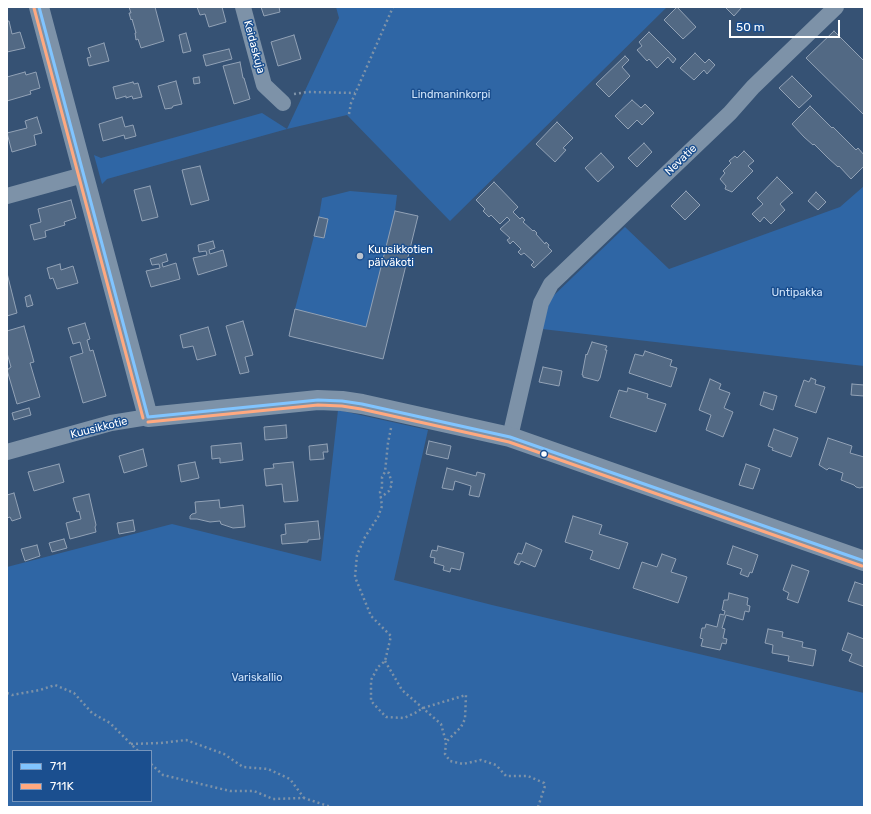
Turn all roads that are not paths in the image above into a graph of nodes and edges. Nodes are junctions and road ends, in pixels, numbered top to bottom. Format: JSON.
{"nodes":[{"id":1,"x":39,"y":7,"type":"edge"},
{"id":2,"x":243,"y":7,"type":"edge"},
{"id":3,"x":836,"y":7,"type":"edge"},
{"id":4,"x":279,"y":99,"type":"road end"},
{"id":5,"x":83,"y":175,"type":"junction"},
{"id":6,"x":7,"y":196,"type":"edge"},
{"id":7,"x":148,"y":417,"type":"junction"},
{"id":8,"x":510,"y":437,"type":"junction"},
{"id":9,"x":7,"y":452,"type":"edge"},
{"id":10,"x":864,"y":561,"type":"edge"}],
"edges":[{"from":1,"to":5,"type":"street"},
{"from":2,"to":4,"type":"street","name":"Keidaskuja"},
{"from":3,"to":8,"type":"street","name":"Nevatie"},
{"from":5,"to":6,"type":"street"},
{"from":5,"to":7,"type":"street"},
{"from":7,"to":8,"type":"street","name":"Kuusikkotie"},
{"from":7,"to":9,"type":"street","name":"Kuusikkotie"},
{"from":8,"to":10,"type":"street","name":"Kuusikkotie"}]}
